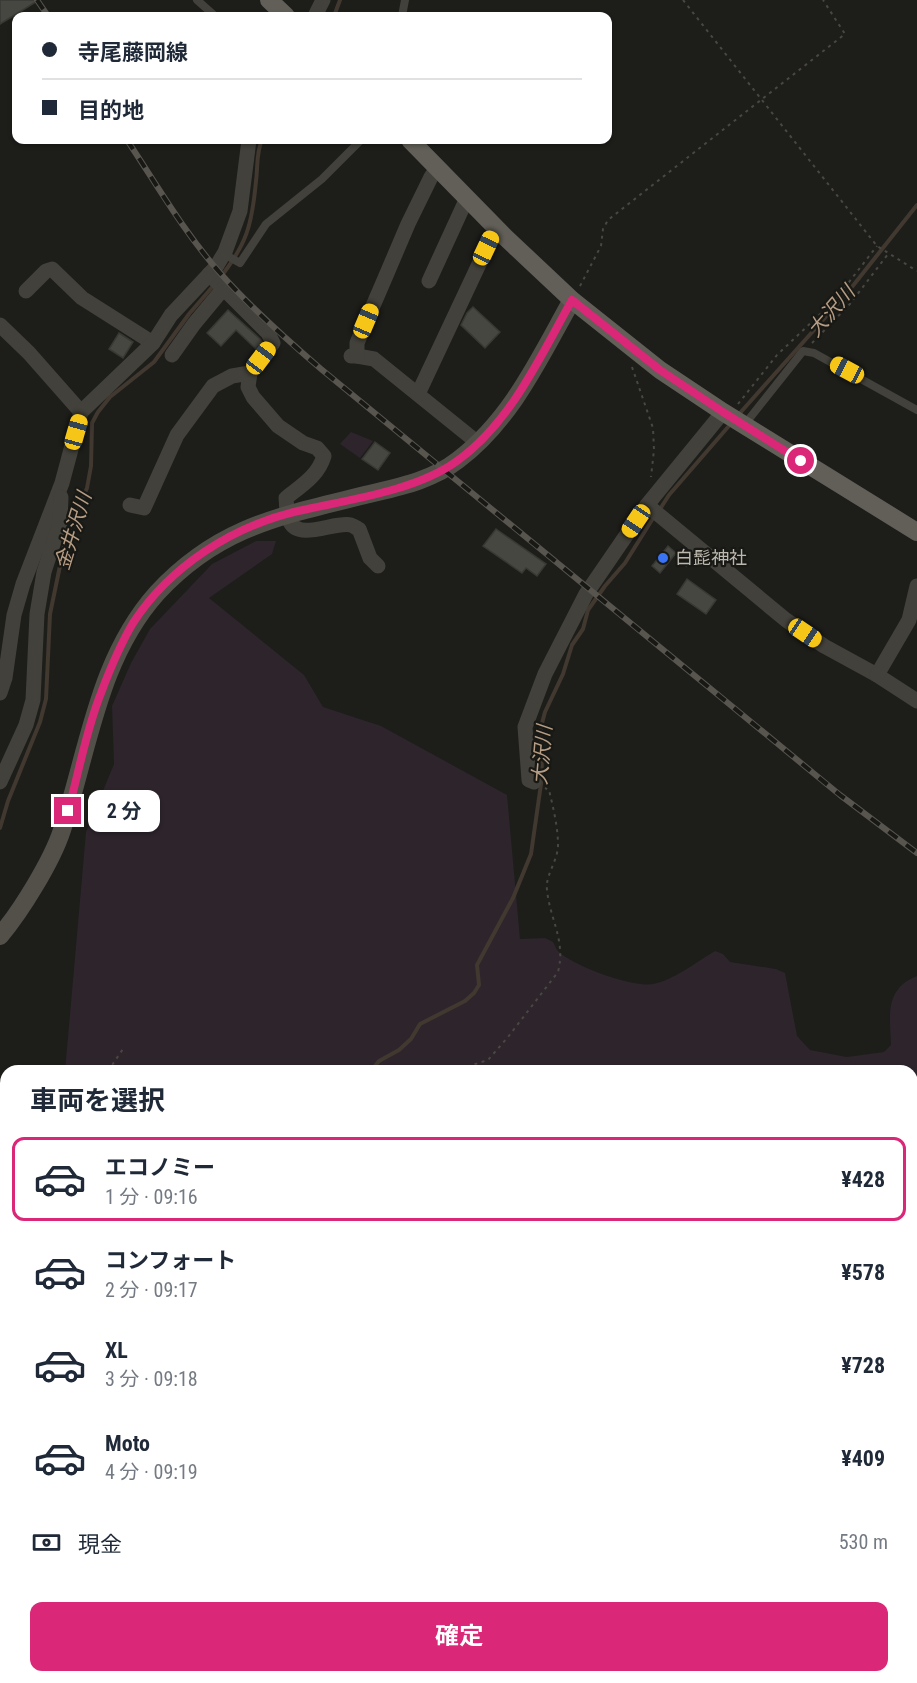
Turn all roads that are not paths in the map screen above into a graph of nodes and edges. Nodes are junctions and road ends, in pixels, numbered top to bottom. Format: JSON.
{"nodes":[{"id":1,"x":197,"y":0,"type":"edge"},
{"id":2,"x":269,"y":0,"type":"edge"},
{"id":3,"x":210,"y":12,"type":"edge"},
{"id":4,"x":282,"y":12,"type":"edge"},
{"id":5,"x":248,"y":144,"type":"edge"},
{"id":6,"x":357,"y":144,"type":"edge"},
{"id":7,"x":414,"y":144,"type":"edge"},
{"id":8,"x":438,"y":167,"type":"junction"},
{"id":9,"x":467,"y":198,"type":"junction"},
{"id":10,"x":496,"y":228,"type":"junction"},
{"id":11,"x":224,"y":254,"type":"junction"},
{"id":12,"x":216,"y":281,"type":"junction"},
{"id":13,"x":429,"y":281,"type":"dead end"},
{"id":14,"x":26,"y":291,"type":"dead end"},
{"id":15,"x":572,"y":300,"type":"junction"},
{"id":16,"x":0,"y":325,"type":"edge"},
{"id":17,"x":153,"y":344,"type":"junction"},
{"id":18,"x":172,"y":355,"type":"dead end"},
{"id":19,"x":250,"y":373,"type":"junction"},
{"id":20,"x":418,"y":394,"type":"junction"},
{"id":21,"x":917,"y":410,"type":"edge"},
{"id":22,"x":81,"y":412,"type":"junction"},
{"id":23,"x":732,"y":418,"type":"junction"},
{"id":24,"x":478,"y":443,"type":"junction"},
{"id":25,"x":62,"y":483,"type":"junction"},
{"id":26,"x":130,"y":505,"type":"dead end"},
{"id":27,"x":647,"y":505,"type":"junction"},
{"id":28,"x":287,"y":514,"type":"junction"},
{"id":29,"x":917,"y":532,"type":"edge"},
{"id":30,"x":378,"y":566,"type":"dead end"},
{"id":31,"x":917,"y":586,"type":"edge"},
{"id":32,"x":877,"y":675,"type":"junction"},
{"id":33,"x":0,"y":693,"type":"edge"},
{"id":34,"x":917,"y":701,"type":"edge"},
{"id":35,"x":0,"y":782,"type":"edge"},
{"id":36,"x":540,"y":785,"type":"road end"},
{"id":37,"x":0,"y":936,"type":"edge"}],
"edges":[{"from":1,"to":3,"type":"lane"},
{"from":2,"to":4,"type":"main road"},
{"from":5,"to":11,"type":"street"},
{"from":6,"to":11,"type":"lane"},
{"from":7,"to":8,"type":"main road"},
{"from":8,"to":9,"type":"main road"},
{"from":8,"to":20,"type":"street"},
{"from":9,"to":10,"type":"main road"},
{"from":9,"to":13,"type":"street"},
{"from":10,"to":15,"type":"main road"},
{"from":10,"to":20,"type":"street"},
{"from":11,"to":12,"type":"street"},
{"from":12,"to":17,"type":"street"},
{"from":12,"to":18,"type":"street"},
{"from":12,"to":19,"type":"street"},
{"from":14,"to":17,"type":"street"},
{"from":15,"to":23,"type":"main road"},
{"from":15,"to":24,"type":"street"},
{"from":16,"to":22,"type":"street"},
{"from":17,"to":22,"type":"street"},
{"from":19,"to":26,"type":"street"},
{"from":19,"to":28,"type":"street"},
{"from":20,"to":24,"type":"street"},
{"from":21,"to":23,"type":"lane"},
{"from":22,"to":25,"type":"street"},
{"from":23,"to":27,"type":"street"},
{"from":23,"to":29,"type":"main road"},
{"from":24,"to":28,"type":"street"},
{"from":25,"to":33,"type":"street"},
{"from":25,"to":35,"type":"street"},
{"from":27,"to":32,"type":"street"},
{"from":27,"to":36,"type":"street"},
{"from":28,"to":30,"type":"street"},
{"from":28,"to":37,"type":"street"},
{"from":31,"to":32,"type":"street"},
{"from":32,"to":34,"type":"street"}]}
